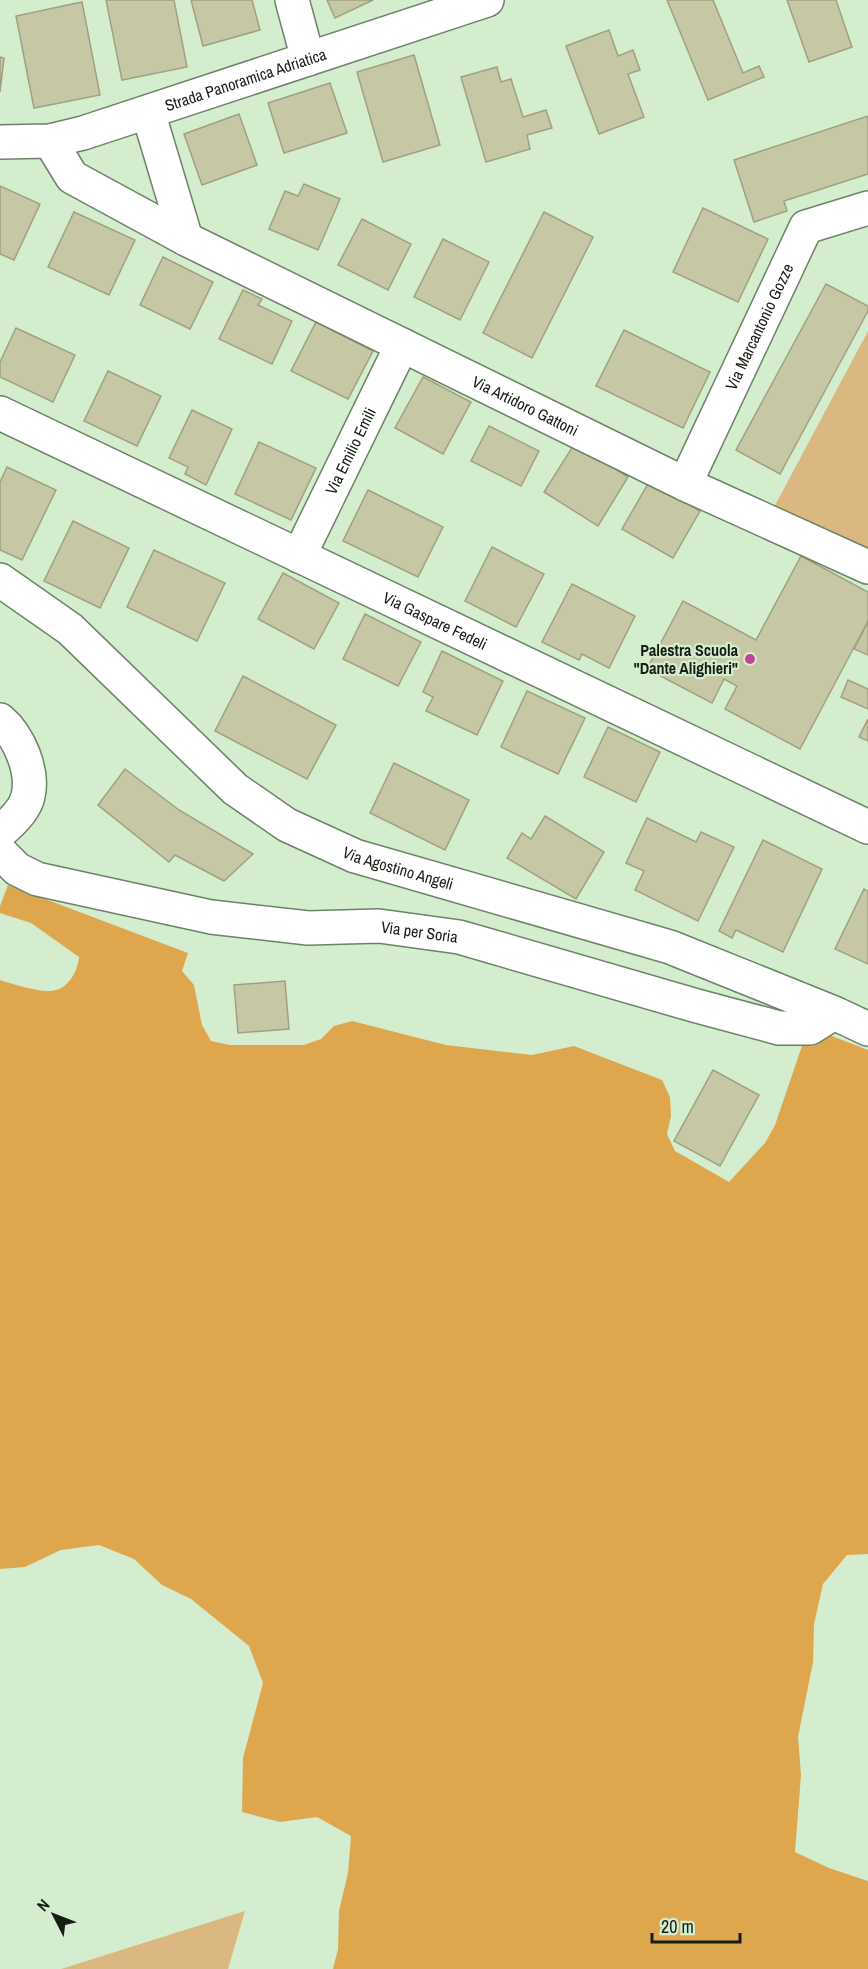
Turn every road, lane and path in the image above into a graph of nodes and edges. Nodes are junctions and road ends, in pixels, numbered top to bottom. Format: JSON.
{"nodes":[{"id":1,"x":292,"y":0,"type":"edge"},
{"id":2,"x":487,"y":0,"type":"edge"},
{"id":3,"x":308,"y":58,"type":"junction"},
{"id":4,"x":148,"y":112,"type":"junction"},
{"id":5,"x":50,"y":141,"type":"junction"},
{"id":6,"x":0,"y":142,"type":"edge"},
{"id":7,"x":868,"y":208,"type":"edge"},
{"id":8,"x":186,"y":239,"type":"junction"},
{"id":9,"x":402,"y":345,"type":"junction"},
{"id":10,"x":0,"y":413,"type":"edge"},
{"id":11,"x":685,"y":484,"type":"junction"},
{"id":12,"x":299,"y":556,"type":"junction"},
{"id":13,"x":868,"y":567,"type":"edge"},
{"id":14,"x":0,"y":580,"type":"edge"},
{"id":15,"x":0,"y":720,"type":"edge"},
{"id":16,"x":868,"y":827,"type":"edge"},
{"id":17,"x":0,"y":832,"type":"edge"},
{"id":18,"x":0,"y":852,"type":"edge"},
{"id":19,"x":834,"y":1013,"type":"junction"},
{"id":20,"x":868,"y":1029,"type":"edge"}],
"edges":[{"from":1,"to":3,"type":"street"},
{"from":2,"to":3,"type":"street","name":"Strada Panoramica Adriatica"},
{"from":3,"to":4,"type":"street","name":"Strada Panoramica Adriatica"},
{"from":4,"to":5,"type":"street","name":"Strada Panoramica Adriatica"},
{"from":4,"to":8,"type":"street"},
{"from":5,"to":6,"type":"street","name":"Strada Panoramica Adriatica"},
{"from":5,"to":8,"type":"street","name":"Via Artidoro Gattoni"},
{"from":7,"to":11,"type":"street","name":"Via Marcantonio Gozze"},
{"from":8,"to":9,"type":"street","name":"Via Artidoro Gattoni"},
{"from":9,"to":11,"type":"street","name":"Via Artidoro Gattoni"},
{"from":9,"to":12,"type":"street","name":"Via Emilio Emili"},
{"from":10,"to":12,"type":"street","name":"Via Gaspare Fedeli"},
{"from":11,"to":13,"type":"street","name":"Via Artidoro Gattoni"},
{"from":12,"to":16,"type":"street","name":"Via Gaspare Fedeli"},
{"from":14,"to":19,"type":"street","name":"Via Agostino Angeli"},
{"from":15,"to":17,"type":"street"},
{"from":18,"to":19,"type":"street","name":"Via per Soria"},
{"from":19,"to":20,"type":"street","name":"Via Agostino Angeli"}]}
